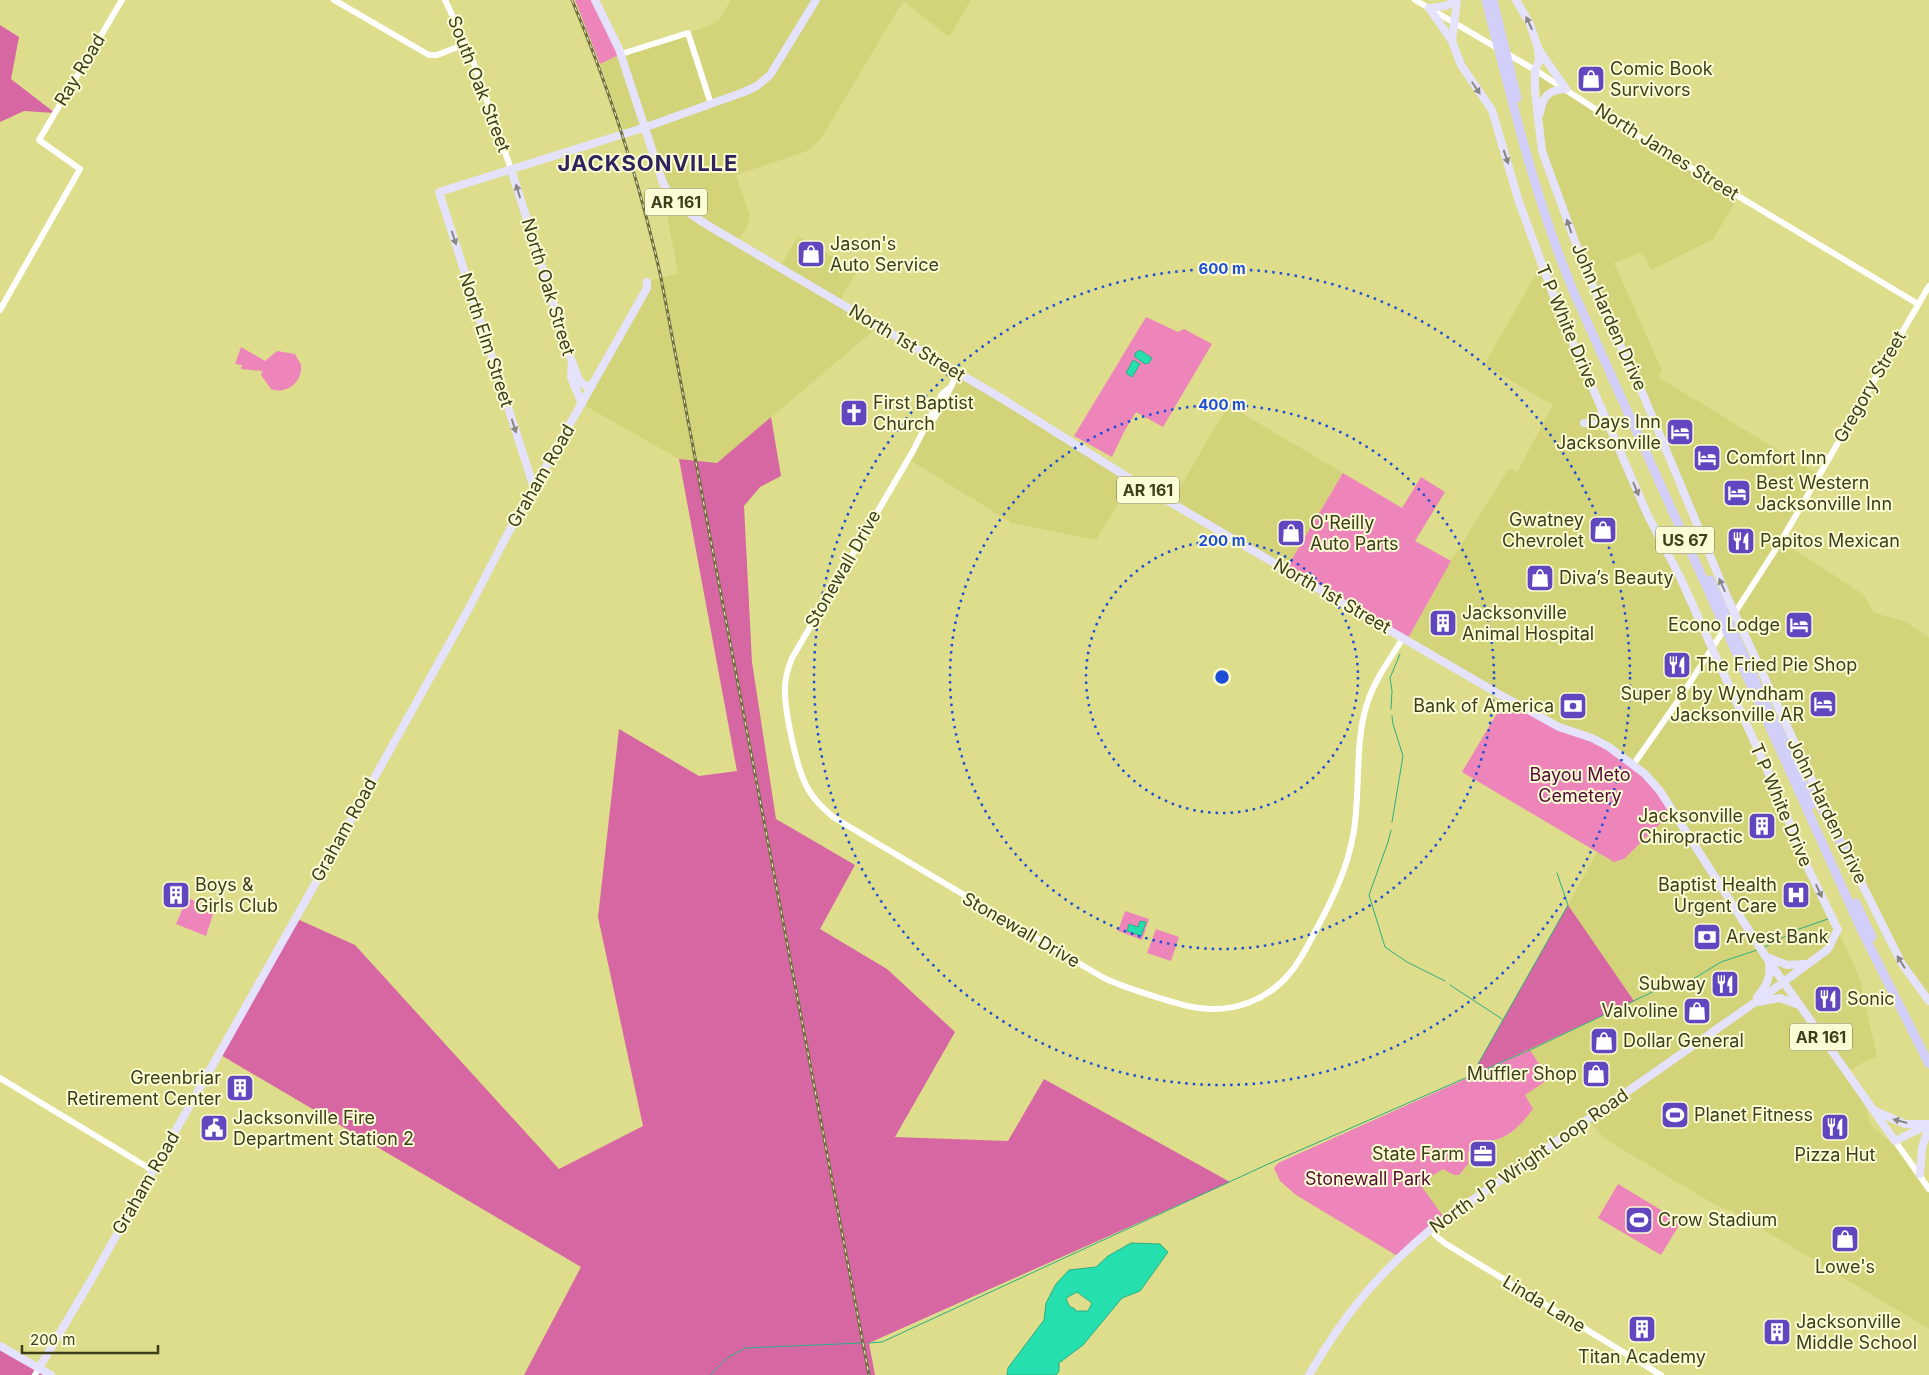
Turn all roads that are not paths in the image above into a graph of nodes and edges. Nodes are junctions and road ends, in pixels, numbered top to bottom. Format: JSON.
{"nodes":[{"id":1,"x":122,"y":0,"type":"edge"},
{"id":2,"x":334,"y":0,"type":"edge"},
{"id":3,"x":445,"y":0,"type":"edge"},
{"id":4,"x":595,"y":0,"type":"edge"},
{"id":5,"x":816,"y":0,"type":"edge"},
{"id":6,"x":1415,"y":0,"type":"edge"},
{"id":7,"x":1456,"y":0,"type":"edge"},
{"id":8,"x":1486,"y":0,"type":"edge"},
{"id":9,"x":1493,"y":0,"type":"edge"},
{"id":10,"x":1516,"y":0,"type":"edge"},
{"id":11,"x":1429,"y":8,"type":"junction"},
{"id":12,"x":1454,"y":23,"type":"junction"},
{"id":13,"x":1452,"y":41,"type":"junction"},
{"id":14,"x":466,"y":44,"type":"junction"},
{"id":15,"x":1538,"y":48,"type":"junction"},
{"id":16,"x":621,"y":54,"type":"junction"},
{"id":17,"x":1535,"y":70,"type":"junction"},
{"id":18,"x":1566,"y":89,"type":"junction"},
{"id":19,"x":711,"y":104,"type":"junction"},
{"id":20,"x":1539,"y":121,"type":"junction"},
{"id":21,"x":511,"y":169,"type":"junction"},
{"id":22,"x":647,"y":282,"type":"dead end"},
{"id":23,"x":1929,"y":286,"type":"edge"},
{"id":24,"x":1918,"y":304,"type":"junction"},
{"id":25,"x":0,"y":310,"type":"edge"},
{"id":26,"x":572,"y":362,"type":"junction"},
{"id":27,"x":958,"y":373,"type":"junction"},
{"id":28,"x":592,"y":386,"type":"junction"},
{"id":29,"x":582,"y":404,"type":"junction"},
{"id":30,"x":1602,"y":409,"type":"junction"},
{"id":31,"x":1584,"y":423,"type":"dead end"},
{"id":32,"x":534,"y":488,"type":"junction"},
{"id":33,"x":1403,"y":638,"type":"junction"},
{"id":34,"x":1795,"y":763,"type":"junction"},
{"id":35,"x":1633,"y":765,"type":"junction"},
{"id":36,"x":1846,"y":852,"type":"junction"},
{"id":37,"x":1767,"y":958,"type":"junction"},
{"id":38,"x":1806,"y":964,"type":"junction"},
{"id":39,"x":1783,"y":982,"type":"junction"},
{"id":40,"x":1929,"y":1002,"type":"edge"},
{"id":41,"x":1753,"y":1003,"type":"junction"},
{"id":42,"x":1799,"y":1005,"type":"junction"},
{"id":43,"x":1929,"y":1056,"type":"edge"},
{"id":44,"x":1929,"y":1064,"type":"edge"},
{"id":45,"x":0,"y":1078,"type":"edge"},
{"id":46,"x":1873,"y":1110,"type":"junction"},
{"id":47,"x":1929,"y":1125,"type":"edge"},
{"id":48,"x":1895,"y":1141,"type":"junction"},
{"id":49,"x":152,"y":1170,"type":"junction"},
{"id":50,"x":1920,"y":1174,"type":"junction"},
{"id":51,"x":1929,"y":1189,"type":"edge"},
{"id":52,"x":1431,"y":1229,"type":"junction"},
{"id":53,"x":0,"y":1346,"type":"edge"},
{"id":54,"x":37,"y":1372,"type":"edge"},
{"id":55,"x":51,"y":1375,"type":"edge"},
{"id":56,"x":1309,"y":1375,"type":"edge"},
{"id":57,"x":1661,"y":1375,"type":"edge"}],
"edges":[{"from":1,"to":25,"type":"street","name":"Ray Road"},
{"from":2,"to":14,"type":"street"},
{"from":3,"to":14,"type":"street","name":"South Oak Street"},
{"from":4,"to":16,"type":"main road","number":"AR 161"},
{"from":5,"to":19,"type":"main road"},
{"from":6,"to":11,"type":"street","name":"North James Street"},
{"from":7,"to":11,"type":"main road"},
{"from":7,"to":12,"type":"main road","name":"T P White Drive"},
{"from":8,"to":44,"type":"highway","number":"US 67"},
{"from":9,"to":34,"type":"highway","number":"US 67"},
{"from":15,"to":10,"type":"main road","name":"John Harden Drive","one_way":true},
{"from":11,"to":12,"type":"street","name":"North James Street"},
{"from":11,"to":13,"type":"main road"},
{"from":12,"to":13,"type":"main road","name":"T P White Drive"},
{"from":12,"to":17,"type":"street","name":"North James Street"},
{"from":13,"to":30,"type":"main road","name":"T P White Drive","one_way":true},
{"from":14,"to":21,"type":"street","name":"South Oak Street"},
{"from":15,"to":17,"type":"main road","name":"John Harden Drive"},
{"from":15,"to":18,"type":"main road"},
{"from":16,"to":19,"type":"street"},
{"from":16,"to":27,"type":"main road","name":"North 1st Street","number":"AR 161"},
{"from":17,"to":18,"type":"street","name":"North James Street"},
{"from":17,"to":20,"type":"main road","name":"John Harden Drive"},
{"from":18,"to":20,"type":"main road"},
{"from":18,"to":24,"type":"street","name":"North James Street"},
{"from":19,"to":21,"type":"main road"},
{"from":36,"to":20,"type":"main road","name":"John Harden Drive","one_way":true},
{"from":26,"to":21,"type":"main road","name":"North Oak Street","one_way":true},
{"from":21,"to":32,"type":"main road","name":"North Elm Street","one_way":true},
{"from":22,"to":28,"type":"main road","name":"Graham Road"},
{"from":23,"to":24,"type":"street","name":"Gregory Street"},
{"from":24,"to":35,"type":"street","name":"Gregory Street"},
{"from":26,"to":28,"type":"main road"},
{"from":26,"to":29,"type":"main road","name":"North Oak Street"},
{"from":27,"to":33,"type":"main road","name":"North 1st Street","number":"AR 161"},
{"from":27,"to":33,"type":"street","name":"Stonewall Drive"},
{"from":28,"to":29,"type":"main road","name":"Graham Road"},
{"from":29,"to":32,"type":"main road","name":"Graham Road"},
{"from":30,"to":31,"type":"main road"},
{"from":30,"to":38,"type":"main road","name":"T P White Drive","one_way":true},
{"from":32,"to":49,"type":"main road","name":"Graham Road"},
{"from":33,"to":35,"type":"main road","name":"North 1st Street","number":"AR 161"},
{"from":34,"to":36,"type":"highway"},
{"from":34,"to":43,"type":"highway","number":"US 67"},
{"from":35,"to":37,"type":"main road","name":"North 1st Street","number":"AR 161"},
{"from":40,"to":36,"type":"main road","name":"John Harden Drive","one_way":true},
{"from":37,"to":38,"type":"main road"},
{"from":37,"to":39,"type":"main road","name":"North 1st Street","number":"AR 161"},
{"from":37,"to":41,"type":"main road"},
{"from":38,"to":39,"type":"main road","name":"T P White Drive"},
{"from":39,"to":41,"type":"main road","name":"North J P Wright Loop Road"},
{"from":39,"to":42,"type":"main road","name":"North 1st Street","number":"AR 161"},
{"from":41,"to":42,"type":"main road"},
{"from":41,"to":52,"type":"main road","name":"North J P Wright Loop Road"},
{"from":42,"to":46,"type":"main road","name":"North 1st Street","number":"AR 161"},
{"from":45,"to":49,"type":"street"},
{"from":47,"to":46,"type":"main road","one_way":true},
{"from":46,"to":48,"type":"main road","number":"AR 161"},
{"from":47,"to":48,"type":"main road"},
{"from":47,"to":50,"type":"main road"},
{"from":48,"to":50,"type":"street"},
{"from":49,"to":54,"type":"main road","name":"Graham Road"},
{"from":50,"to":51,"type":"street"},
{"from":52,"to":56,"type":"main road","name":"North J P Wright Loop Road"},
{"from":52,"to":57,"type":"street","name":"Linda Lane"},
{"from":53,"to":54,"type":"main road"},
{"from":54,"to":55,"type":"main road"}]}
